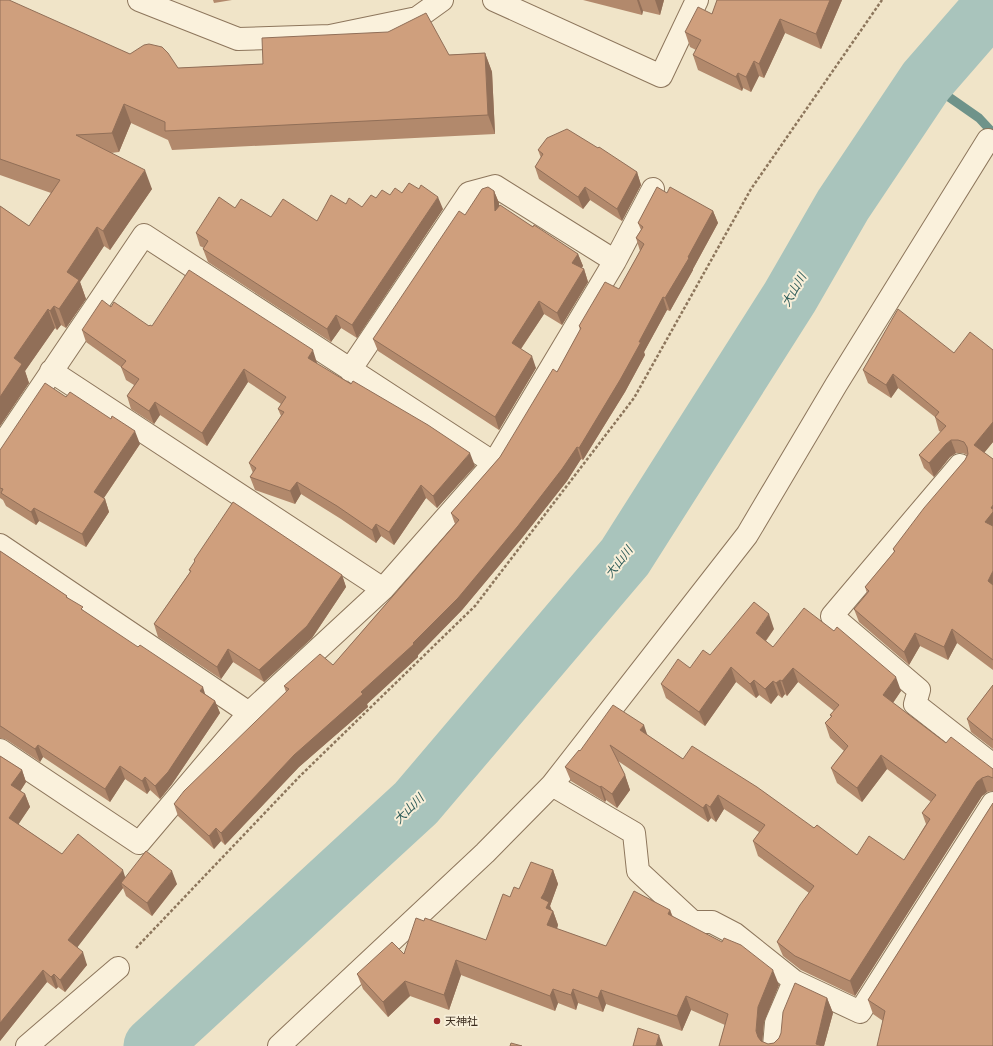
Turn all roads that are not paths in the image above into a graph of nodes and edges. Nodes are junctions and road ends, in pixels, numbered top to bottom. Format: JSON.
{"nodes":[{"id":1,"x":139,"y":0,"type":"edge"},
{"id":2,"x":442,"y":0,"type":"edge"},
{"id":3,"x":494,"y":0,"type":"edge"},
{"id":4,"x":697,"y":0,"type":"edge"},
{"id":5,"x":988,"y":140,"type":"dead end"},
{"id":6,"x":653,"y":189,"type":"dead end"},
{"id":7,"x":615,"y":261,"type":"junction"},
{"id":8,"x":51,"y":370,"type":"junction"},
{"id":9,"x":350,"y":370,"type":"junction"},
{"id":10,"x":0,"y":448,"type":"edge"},
{"id":11,"x":494,"y":463,"type":"junction"},
{"id":12,"x":960,"y":465,"type":"edge"},
{"id":13,"x":0,"y":545,"type":"edge"},
{"id":14,"x":384,"y":588,"type":"junction"},
{"id":15,"x":249,"y":713,"type":"junction"},
{"id":16,"x":0,"y":750,"type":"edge"},
{"id":17,"x":993,"y":765,"type":"edge"},
{"id":18,"x":552,"y":785,"type":"junction"},
{"id":19,"x":993,"y":803,"type":"edge"},
{"id":20,"x":118,"y":968,"type":"road end"},
{"id":21,"x":794,"y":981,"type":"junction"},
{"id":22,"x":27,"y":1046,"type":"edge"},
{"id":23,"x":279,"y":1046,"type":"edge"},
{"id":24,"x":774,"y":1046,"type":"edge"}],
"edges":[{"from":1,"to":2,"type":"street"},
{"from":3,"to":4,"type":"street"},
{"from":5,"to":18,"type":"street"},
{"from":6,"to":7,"type":"street"},
{"from":7,"to":9,"type":"street"},
{"from":7,"to":11,"type":"street"},
{"from":8,"to":9,"type":"street"},
{"from":8,"to":10,"type":"street"},
{"from":8,"to":14,"type":"street"},
{"from":9,"to":11,"type":"street"},
{"from":11,"to":14,"type":"street"},
{"from":12,"to":17,"type":"street"},
{"from":13,"to":15,"type":"street"},
{"from":14,"to":15,"type":"street"},
{"from":15,"to":16,"type":"street"},
{"from":18,"to":21,"type":"street"},
{"from":18,"to":23,"type":"street"},
{"from":19,"to":21,"type":"street"},
{"from":20,"to":22,"type":"street"},
{"from":21,"to":24,"type":"street"}]}
